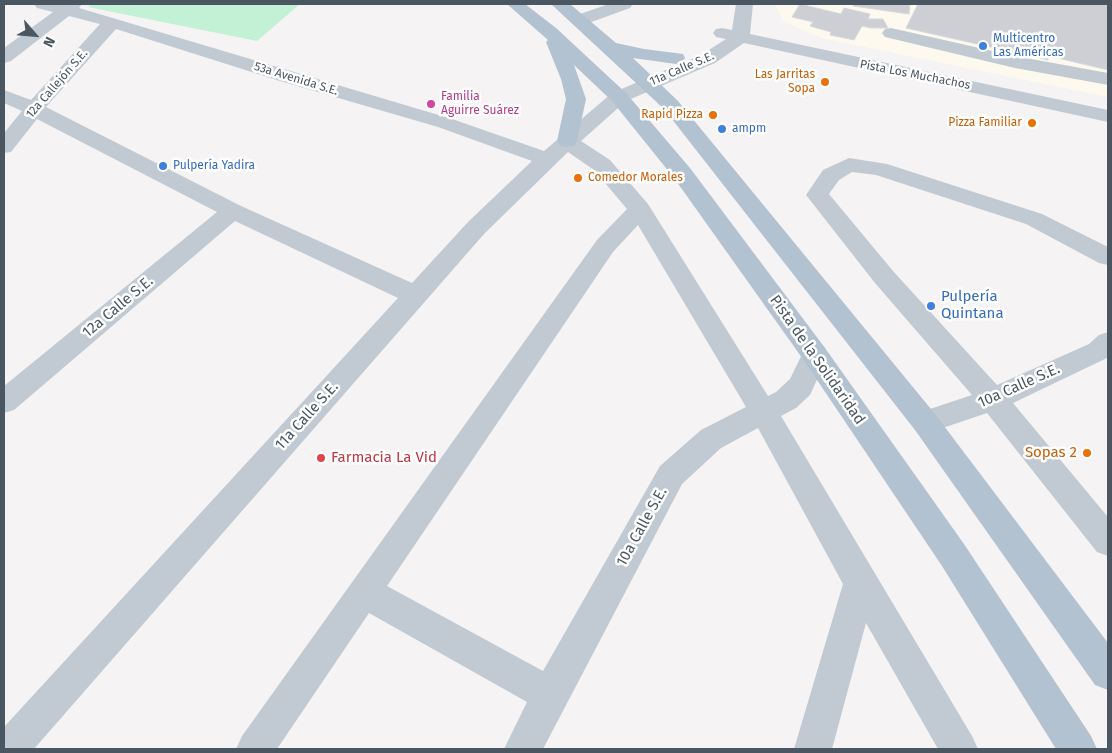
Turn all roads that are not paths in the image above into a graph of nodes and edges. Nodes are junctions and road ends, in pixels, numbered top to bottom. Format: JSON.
{"nodes":[{"id":1,"x":43,"y":4,"type":"edge"},
{"id":2,"x":515,"y":4,"type":"edge"},
{"id":3,"x":559,"y":4,"type":"edge"},
{"id":4,"x":624,"y":4,"type":"edge"},
{"id":5,"x":740,"y":4,"type":"edge"},
{"id":6,"x":744,"y":4,"type":"edge"},
{"id":7,"x":749,"y":4,"type":"edge"},
{"id":8,"x":70,"y":7,"type":"edge"},
{"id":9,"x":580,"y":20,"type":"junction"},
{"id":10,"x":112,"y":22,"type":"junction"},
{"id":11,"x":550,"y":32,"type":"junction"},
{"id":12,"x":891,"y":34,"type":"dead end"},
{"id":13,"x":731,"y":35,"type":"junction"},
{"id":14,"x":610,"y":47,"type":"junction"},
{"id":15,"x":824,"y":56,"type":"junction"},
{"id":16,"x":4,"y":57,"type":"edge"},
{"id":17,"x":1015,"y":62,"type":"junction"},
{"id":18,"x":684,"y":64,"type":"junction"},
{"id":19,"x":643,"y":78,"type":"junction"},
{"id":20,"x":1108,"y":79,"type":"edge"},
{"id":21,"x":1007,"y":94,"type":"junction"},
{"id":22,"x":4,"y":96,"type":"edge"},
{"id":23,"x":619,"y":97,"type":"junction"},
{"id":24,"x":671,"y":105,"type":"junction"},
{"id":25,"x":34,"y":108,"type":"junction"},
{"id":26,"x":1108,"y":116,"type":"edge"},
{"id":27,"x":4,"y":147,"type":"edge"},
{"id":28,"x":557,"y":150,"type":"junction"},
{"id":29,"x":640,"y":210,"type":"junction"},
{"id":30,"x":233,"y":211,"type":"junction"},
{"id":31,"x":1108,"y":257,"type":"edge"},
{"id":32,"x":415,"y":295,"type":"junction"},
{"id":33,"x":1105,"y":351,"type":"edge"},
{"id":34,"x":815,"y":355,"type":"junction"},
{"id":35,"x":993,"y":400,"type":"junction"},
{"id":36,"x":4,"y":402,"type":"edge"},
{"id":37,"x":764,"y":413,"type":"junction"},
{"id":38,"x":925,"y":422,"type":"junction"},
{"id":39,"x":1108,"y":541,"type":"edge"},
{"id":40,"x":860,"y":582,"type":"junction"},
{"id":41,"x":365,"y":592,"type":"junction"},
{"id":42,"x":1108,"y":672,"type":"edge"},
{"id":43,"x":550,"y":695,"type":"junction"},
{"id":44,"x":9,"y":749,"type":"edge"},
{"id":45,"x":255,"y":749,"type":"edge"},
{"id":46,"x":523,"y":749,"type":"edge"},
{"id":47,"x":812,"y":749,"type":"edge"},
{"id":48,"x":959,"y":749,"type":"edge"},
{"id":49,"x":1078,"y":749,"type":"edge"}],
"edges":[{"from":1,"to":8,"type":"street","name":"53a Avenida S.E."},
{"from":2,"to":11,"type":"main road","name":"Pista de la Solidaridad"},
{"from":3,"to":9,"type":"main road"},
{"from":4,"to":9,"type":"street"},
{"from":5,"to":13,"type":"street","name":"11a Calle S.E."},
{"from":6,"to":13,"type":"street"},
{"from":7,"to":15,"type":"street"},
{"from":8,"to":10,"type":"street","name":"53a Avenida S.E."},
{"from":8,"to":16,"type":"street"},
{"from":9,"to":14,"type":"main road"},
{"from":10,"to":25,"type":"street","name":"12a Callejón S.E."},
{"from":10,"to":28,"type":"street","name":"53a Avenida S.E."},
{"from":11,"to":23,"type":"main road","name":"Pista de la Solidaridad"},
{"from":11,"to":28,"type":"main road"},
{"from":12,"to":17,"type":"street"},
{"from":13,"to":15,"type":"street","name":"Pista Los Muchachos"},
{"from":13,"to":18,"type":"street","name":"11a Calle S.E."},
{"from":14,"to":18,"type":"main road"},
{"from":14,"to":19,"type":"main road"},
{"from":15,"to":18,"type":"street"},
{"from":15,"to":21,"type":"street","name":"Pista Los Muchachos"},
{"from":17,"to":20,"type":"street"},
{"from":17,"to":21,"type":"street"},
{"from":18,"to":19,"type":"street","name":"11a Calle S.E."},
{"from":18,"to":24,"type":"main road"},
{"from":19,"to":23,"type":"street","name":"11a Calle S.E."},
{"from":19,"to":24,"type":"main road"},
{"from":21,"to":26,"type":"street","name":"Pista Los Muchachos"},
{"from":22,"to":25,"type":"street"},
{"from":23,"to":28,"type":"street","name":"11a Calle S.E."},
{"from":23,"to":34,"type":"main road","name":"Pista de la Solidaridad"},
{"from":24,"to":38,"type":"main road"},
{"from":25,"to":27,"type":"street","name":"12a Callejón S.E."},
{"from":25,"to":30,"type":"street"},
{"from":28,"to":29,"type":"street","name":"53a Avenida S.E."},
{"from":28,"to":32,"type":"street","name":"11a Calle S.E."},
{"from":29,"to":37,"type":"street","name":"53a Avenida S.E."},
{"from":29,"to":41,"type":"street"},
{"from":30,"to":32,"type":"street"},
{"from":30,"to":36,"type":"street","name":"12a Calle S.E."},
{"from":31,"to":35,"type":"street"},
{"from":32,"to":44,"type":"street","name":"11a Calle S.E."},
{"from":33,"to":35,"type":"street","name":"10a Calle S.E."},
{"from":34,"to":37,"type":"street","name":"10a Calle S.E."},
{"from":34,"to":49,"type":"main road","name":"Pista de la Solidaridad"},
{"from":35,"to":38,"type":"street","name":"10a Calle S.E."},
{"from":35,"to":39,"type":"street"},
{"from":37,"to":40,"type":"street","name":"53a Avenida S.E."},
{"from":37,"to":43,"type":"street","name":"10a Calle S.E."},
{"from":38,"to":42,"type":"main road"},
{"from":40,"to":47,"type":"street"},
{"from":40,"to":48,"type":"street","name":"53a Avenida S.E."},
{"from":41,"to":43,"type":"street"},
{"from":41,"to":45,"type":"street"},
{"from":43,"to":46,"type":"street","name":"10a Calle S.E."}]}
